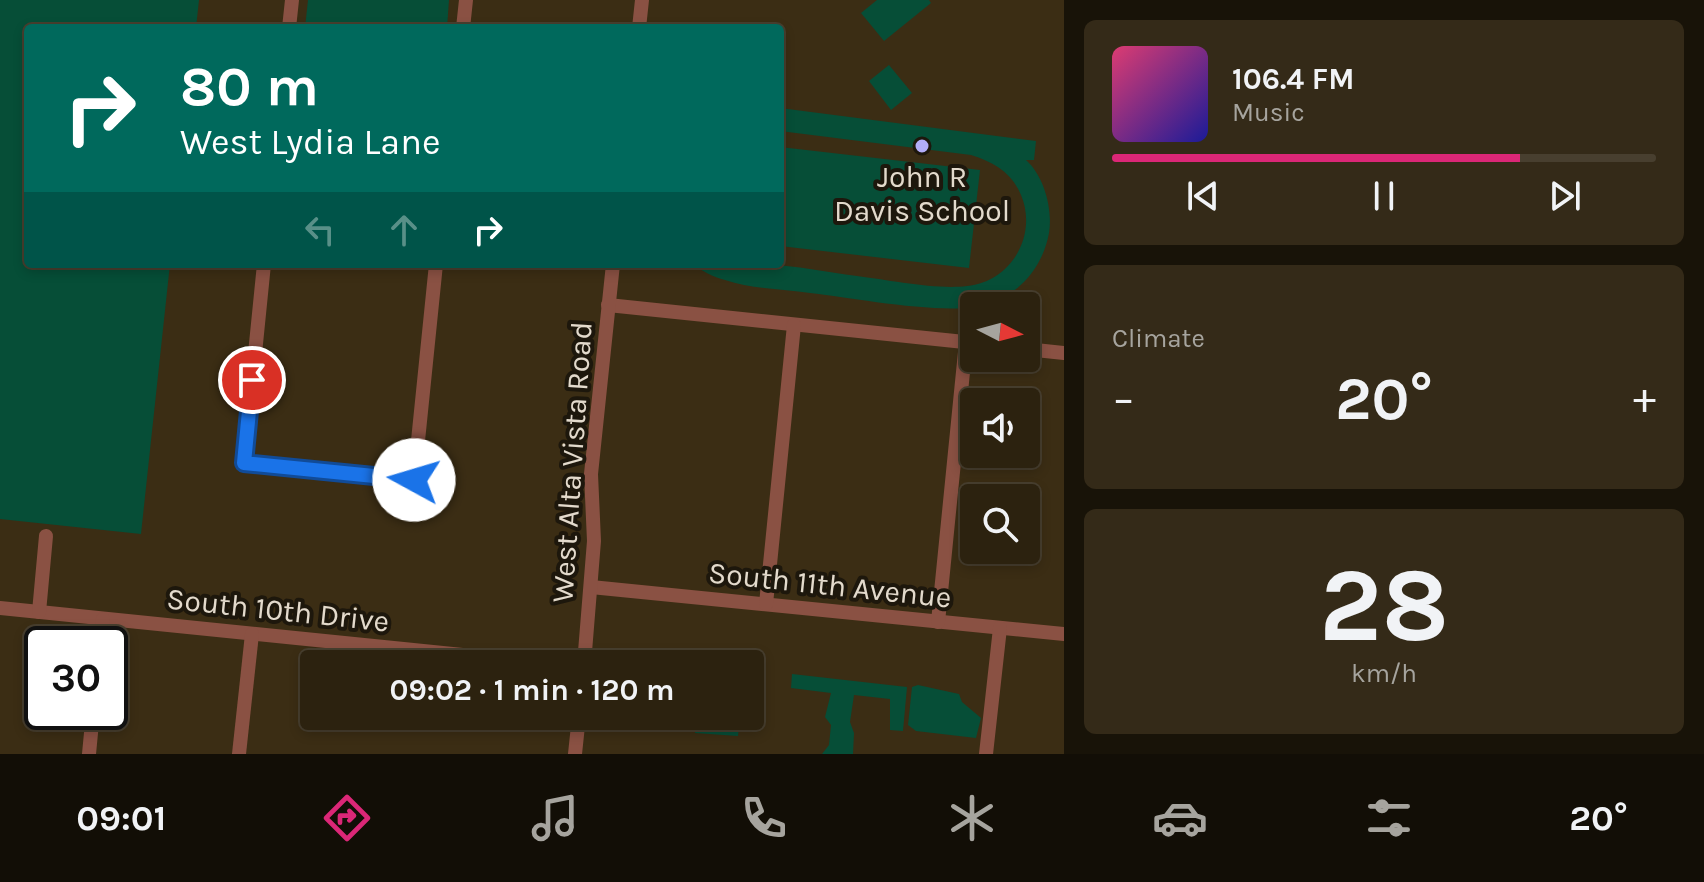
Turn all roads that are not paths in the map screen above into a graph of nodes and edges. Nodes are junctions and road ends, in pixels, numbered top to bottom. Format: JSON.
{"nodes":[{"id":1,"x":292,"y":0,"type":"edge"},
{"id":2,"x":466,"y":0,"type":"edge"},
{"id":3,"x":642,"y":0,"type":"edge"},
{"id":4,"x":289,"y":24,"type":"edge"},
{"id":5,"x":463,"y":24,"type":"edge"},
{"id":6,"x":639,"y":24,"type":"edge"},
{"id":7,"x":264,"y":268,"type":"edge"},
{"id":8,"x":436,"y":268,"type":"edge"},
{"id":9,"x":613,"y":268,"type":"edge"},
{"id":10,"x":608,"y":305,"type":"junction"},
{"id":11,"x":794,"y":325,"type":"junction"},
{"id":12,"x":960,"y":341,"type":"edge"},
{"id":13,"x":1040,"y":350,"type":"edge"},
{"id":14,"x":1064,"y":353,"type":"edge"},
{"id":15,"x":967,"y":372,"type":"edge"},
{"id":16,"x":46,"y":536,"type":"dead end"},
{"id":17,"x":591,"y":587,"type":"junction"},
{"id":18,"x":766,"y":604,"type":"junction"},
{"id":19,"x":0,"y":608,"type":"edge"},
{"id":20,"x":39,"y":612,"type":"junction"},
{"id":21,"x":103,"y":619,"type":"junction"},
{"id":22,"x":938,"y":622,"type":"junction"},
{"id":23,"x":102,"y":626,"type":"edge"},
{"id":24,"x":1000,"y":628,"type":"junction"},
{"id":25,"x":252,"y":634,"type":"junction"},
{"id":26,"x":1064,"y":634,"type":"edge"},
{"id":27,"x":411,"y":650,"type":"edge"},
{"id":28,"x":585,"y":650,"type":"edge"},
{"id":29,"x":91,"y":730,"type":"edge"},
{"id":30,"x":578,"y":730,"type":"edge"},
{"id":31,"x":89,"y":754,"type":"edge"},
{"id":32,"x":239,"y":754,"type":"edge"},
{"id":33,"x":575,"y":754,"type":"edge"},
{"id":34,"x":986,"y":754,"type":"edge"}],
"edges":[{"from":1,"to":4,"type":"street"},
{"from":2,"to":5,"type":"street"},
{"from":3,"to":6,"type":"street"},
{"from":7,"to":8,"type":"street"},
{"from":9,"to":10,"type":"street","name":"West Alta Vista Road"},
{"from":10,"to":11,"type":"street"},
{"from":10,"to":17,"type":"street","name":"West Alta Vista Road"},
{"from":11,"to":12,"type":"street"},
{"from":11,"to":18,"type":"street"},
{"from":13,"to":14,"type":"street"},
{"from":15,"to":22,"type":"street"},
{"from":16,"to":20,"type":"street"},
{"from":17,"to":18,"type":"street","name":"South 11th Avenue"},
{"from":17,"to":28,"type":"street","name":"West Alta Vista Road"},
{"from":18,"to":22,"type":"street","name":"South 11th Avenue"},
{"from":19,"to":20,"type":"street","name":"South 10th Drive"},
{"from":20,"to":21,"type":"street","name":"South 10th Drive"},
{"from":21,"to":23,"type":"street"},
{"from":21,"to":25,"type":"street","name":"South 10th Drive"},
{"from":22,"to":24,"type":"street","name":"South 11th Avenue"},
{"from":24,"to":26,"type":"street","name":"South 11th Avenue"},
{"from":24,"to":34,"type":"street"},
{"from":25,"to":27,"type":"street","name":"South 10th Drive"},
{"from":25,"to":32,"type":"street"},
{"from":29,"to":31,"type":"street"},
{"from":30,"to":33,"type":"street"}]}
